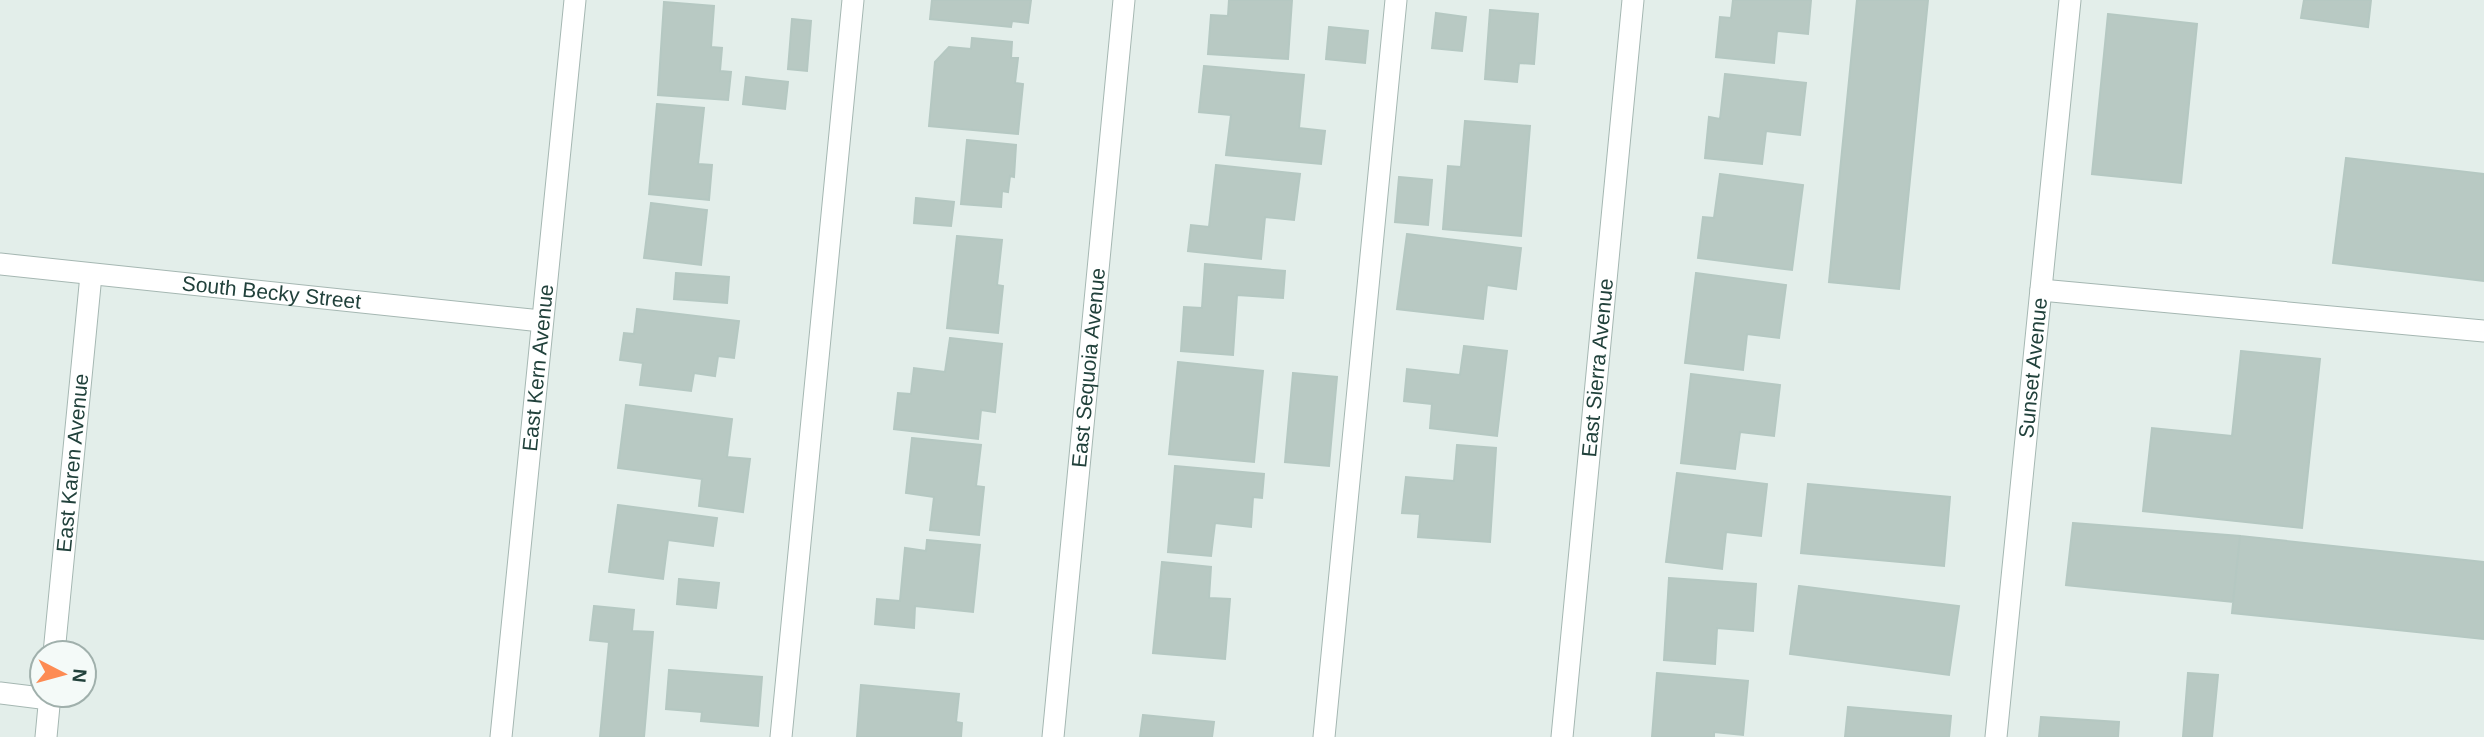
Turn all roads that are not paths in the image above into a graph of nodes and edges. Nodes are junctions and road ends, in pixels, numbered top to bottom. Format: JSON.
{"nodes":[{"id":1,"x":575,"y":0,"type":"edge"},
{"id":2,"x":853,"y":0,"type":"edge"},
{"id":3,"x":1124,"y":0,"type":"edge"},
{"id":4,"x":1395,"y":0,"type":"edge"},
{"id":5,"x":1633,"y":0,"type":"edge"},
{"id":6,"x":2070,"y":0,"type":"edge"},
{"id":7,"x":0,"y":264,"type":"edge"},
{"id":8,"x":91,"y":275,"type":"junction"},
{"id":9,"x":2041,"y":290,"type":"junction"},
{"id":10,"x":541,"y":321,"type":"junction"},
{"id":11,"x":2484,"y":331,"type":"edge"},
{"id":12,"x":55,"y":639,"type":"edge"},
{"id":13,"x":0,"y":694,"type":"edge"},
{"id":14,"x":28,"y":696,"type":"edge"},
{"id":15,"x":49,"y":709,"type":"edge"},
{"id":16,"x":46,"y":737,"type":"edge"},
{"id":17,"x":501,"y":737,"type":"edge"},
{"id":18,"x":781,"y":737,"type":"edge"},
{"id":19,"x":1053,"y":737,"type":"edge"},
{"id":20,"x":1324,"y":737,"type":"edge"},
{"id":21,"x":1562,"y":737,"type":"edge"},
{"id":22,"x":1996,"y":737,"type":"edge"}],
"edges":[{"from":1,"to":10,"type":"street","name":"East Kern Avenue"},
{"from":2,"to":18,"type":"street"},
{"from":3,"to":19,"type":"street","name":"East Sequoia Avenue"},
{"from":4,"to":20,"type":"street"},
{"from":5,"to":21,"type":"street","name":"East Sierra Avenue"},
{"from":6,"to":9,"type":"street","name":"Sunset Avenue"},
{"from":7,"to":8,"type":"street","name":"South Becky Street"},
{"from":8,"to":10,"type":"street","name":"South Becky Street"},
{"from":8,"to":12,"type":"street","name":"East Karen Avenue"},
{"from":9,"to":11,"type":"street"},
{"from":9,"to":22,"type":"street","name":"Sunset Avenue"},
{"from":10,"to":17,"type":"street","name":"East Kern Avenue"},
{"from":13,"to":14,"type":"street"},
{"from":15,"to":16,"type":"street"}]}
